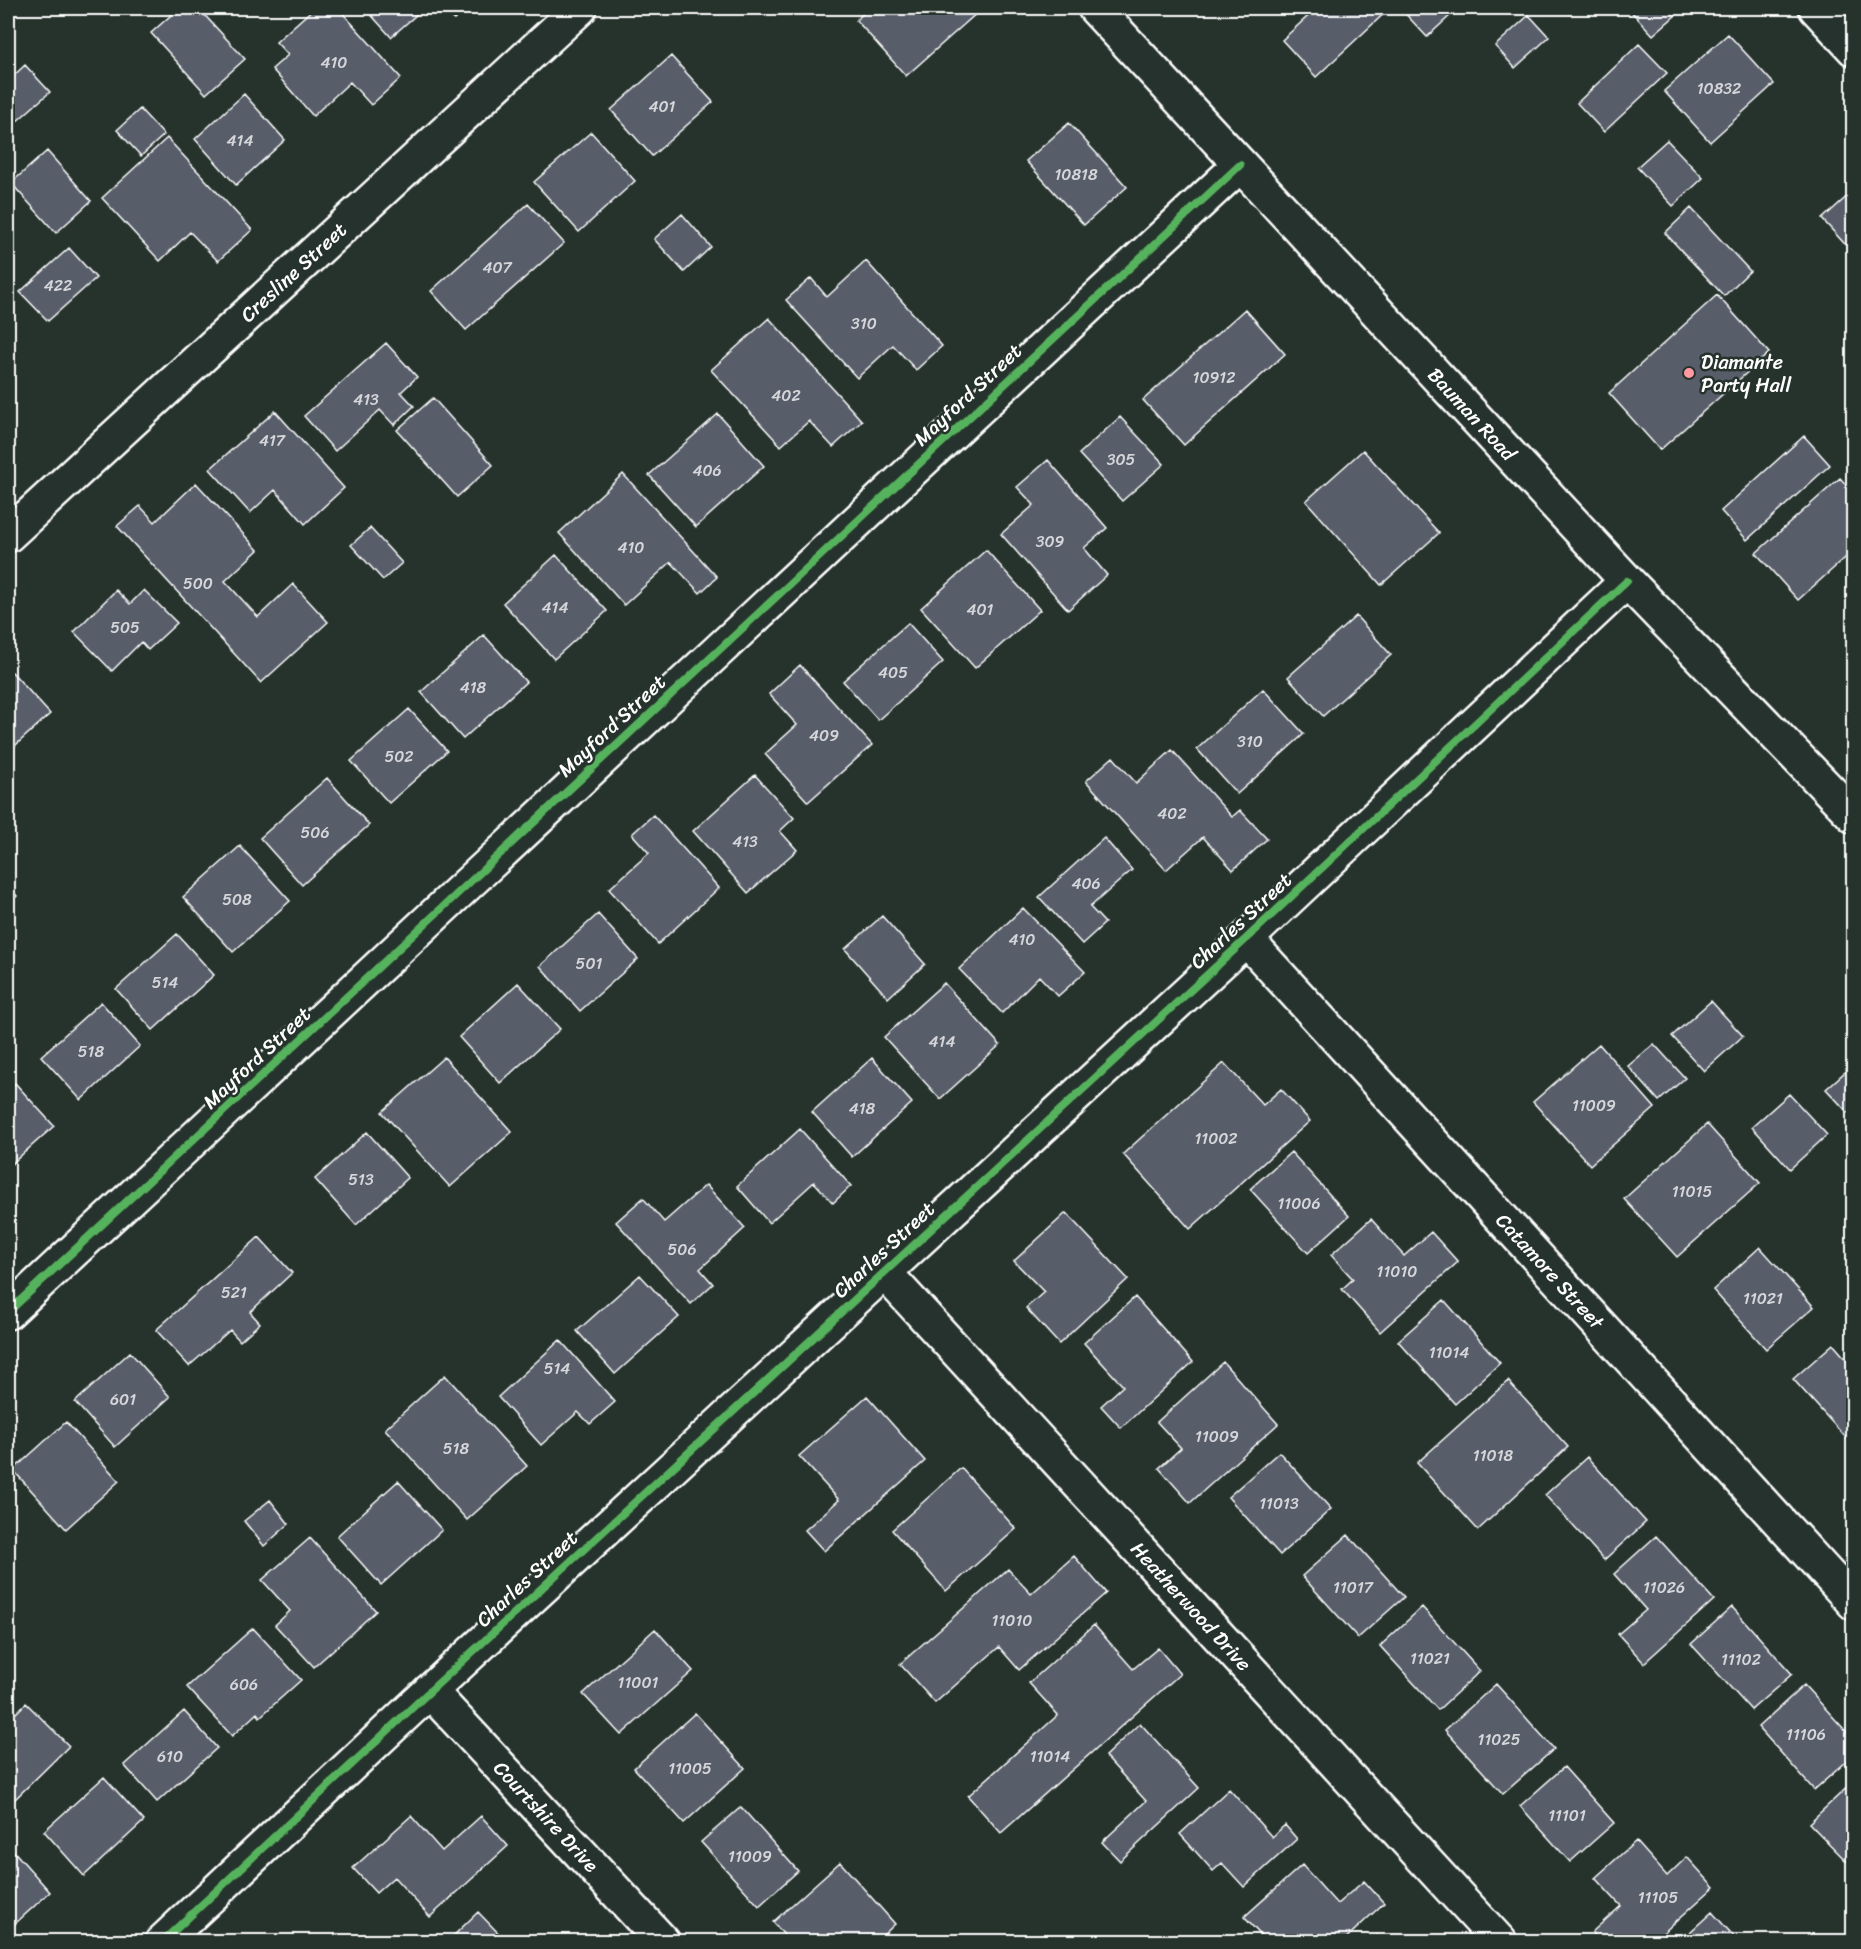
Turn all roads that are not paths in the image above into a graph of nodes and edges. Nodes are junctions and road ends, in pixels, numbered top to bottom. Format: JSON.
{"nodes":[{"id":1,"x":580,"y":8,"type":"edge"},
{"id":2,"x":1095,"y":8,"type":"edge"},
{"id":3,"x":1816,"y":8,"type":"edge"},
{"id":4,"x":1854,"y":49,"type":"edge"},
{"id":5,"x":1240,"y":165,"type":"junction"},
{"id":6,"x":8,"y":535,"type":"edge"},
{"id":7,"x":1627,"y":581,"type":"junction"},
{"id":8,"x":1854,"y":816,"type":"edge"},
{"id":9,"x":1246,"y":939,"type":"junction"},
{"id":10,"x":884,"y":1272,"type":"junction"},
{"id":11,"x":8,"y":1312,"type":"edge"},
{"id":12,"x":1854,"y":1603,"type":"edge"},
{"id":13,"x":430,"y":1690,"type":"junction"},
{"id":14,"x":162,"y":1941,"type":"edge"},
{"id":15,"x":663,"y":1941,"type":"edge"},
{"id":16,"x":1500,"y":1941,"type":"edge"}],
"edges":[{"from":1,"to":6,"type":"street","name":"Cresline Street"},
{"from":2,"to":5,"type":"street","name":"Bauman Road"},
{"from":3,"to":4,"type":"street"},
{"from":5,"to":7,"type":"street","name":"Bauman Road"},
{"from":5,"to":11,"type":"street","name":"Mayford Street"},
{"from":7,"to":8,"type":"street","name":"Bauman Road"},
{"from":7,"to":9,"type":"street","name":"Charles Street"},
{"from":9,"to":10,"type":"street","name":"Charles Street"},
{"from":9,"to":12,"type":"street","name":"Catamore Street"},
{"from":10,"to":13,"type":"street","name":"Charles Street"},
{"from":10,"to":16,"type":"street","name":"Heatherwood Drive"},
{"from":13,"to":14,"type":"street","name":"Charles Street"},
{"from":13,"to":15,"type":"street","name":"Courtshire Drive"}]}
